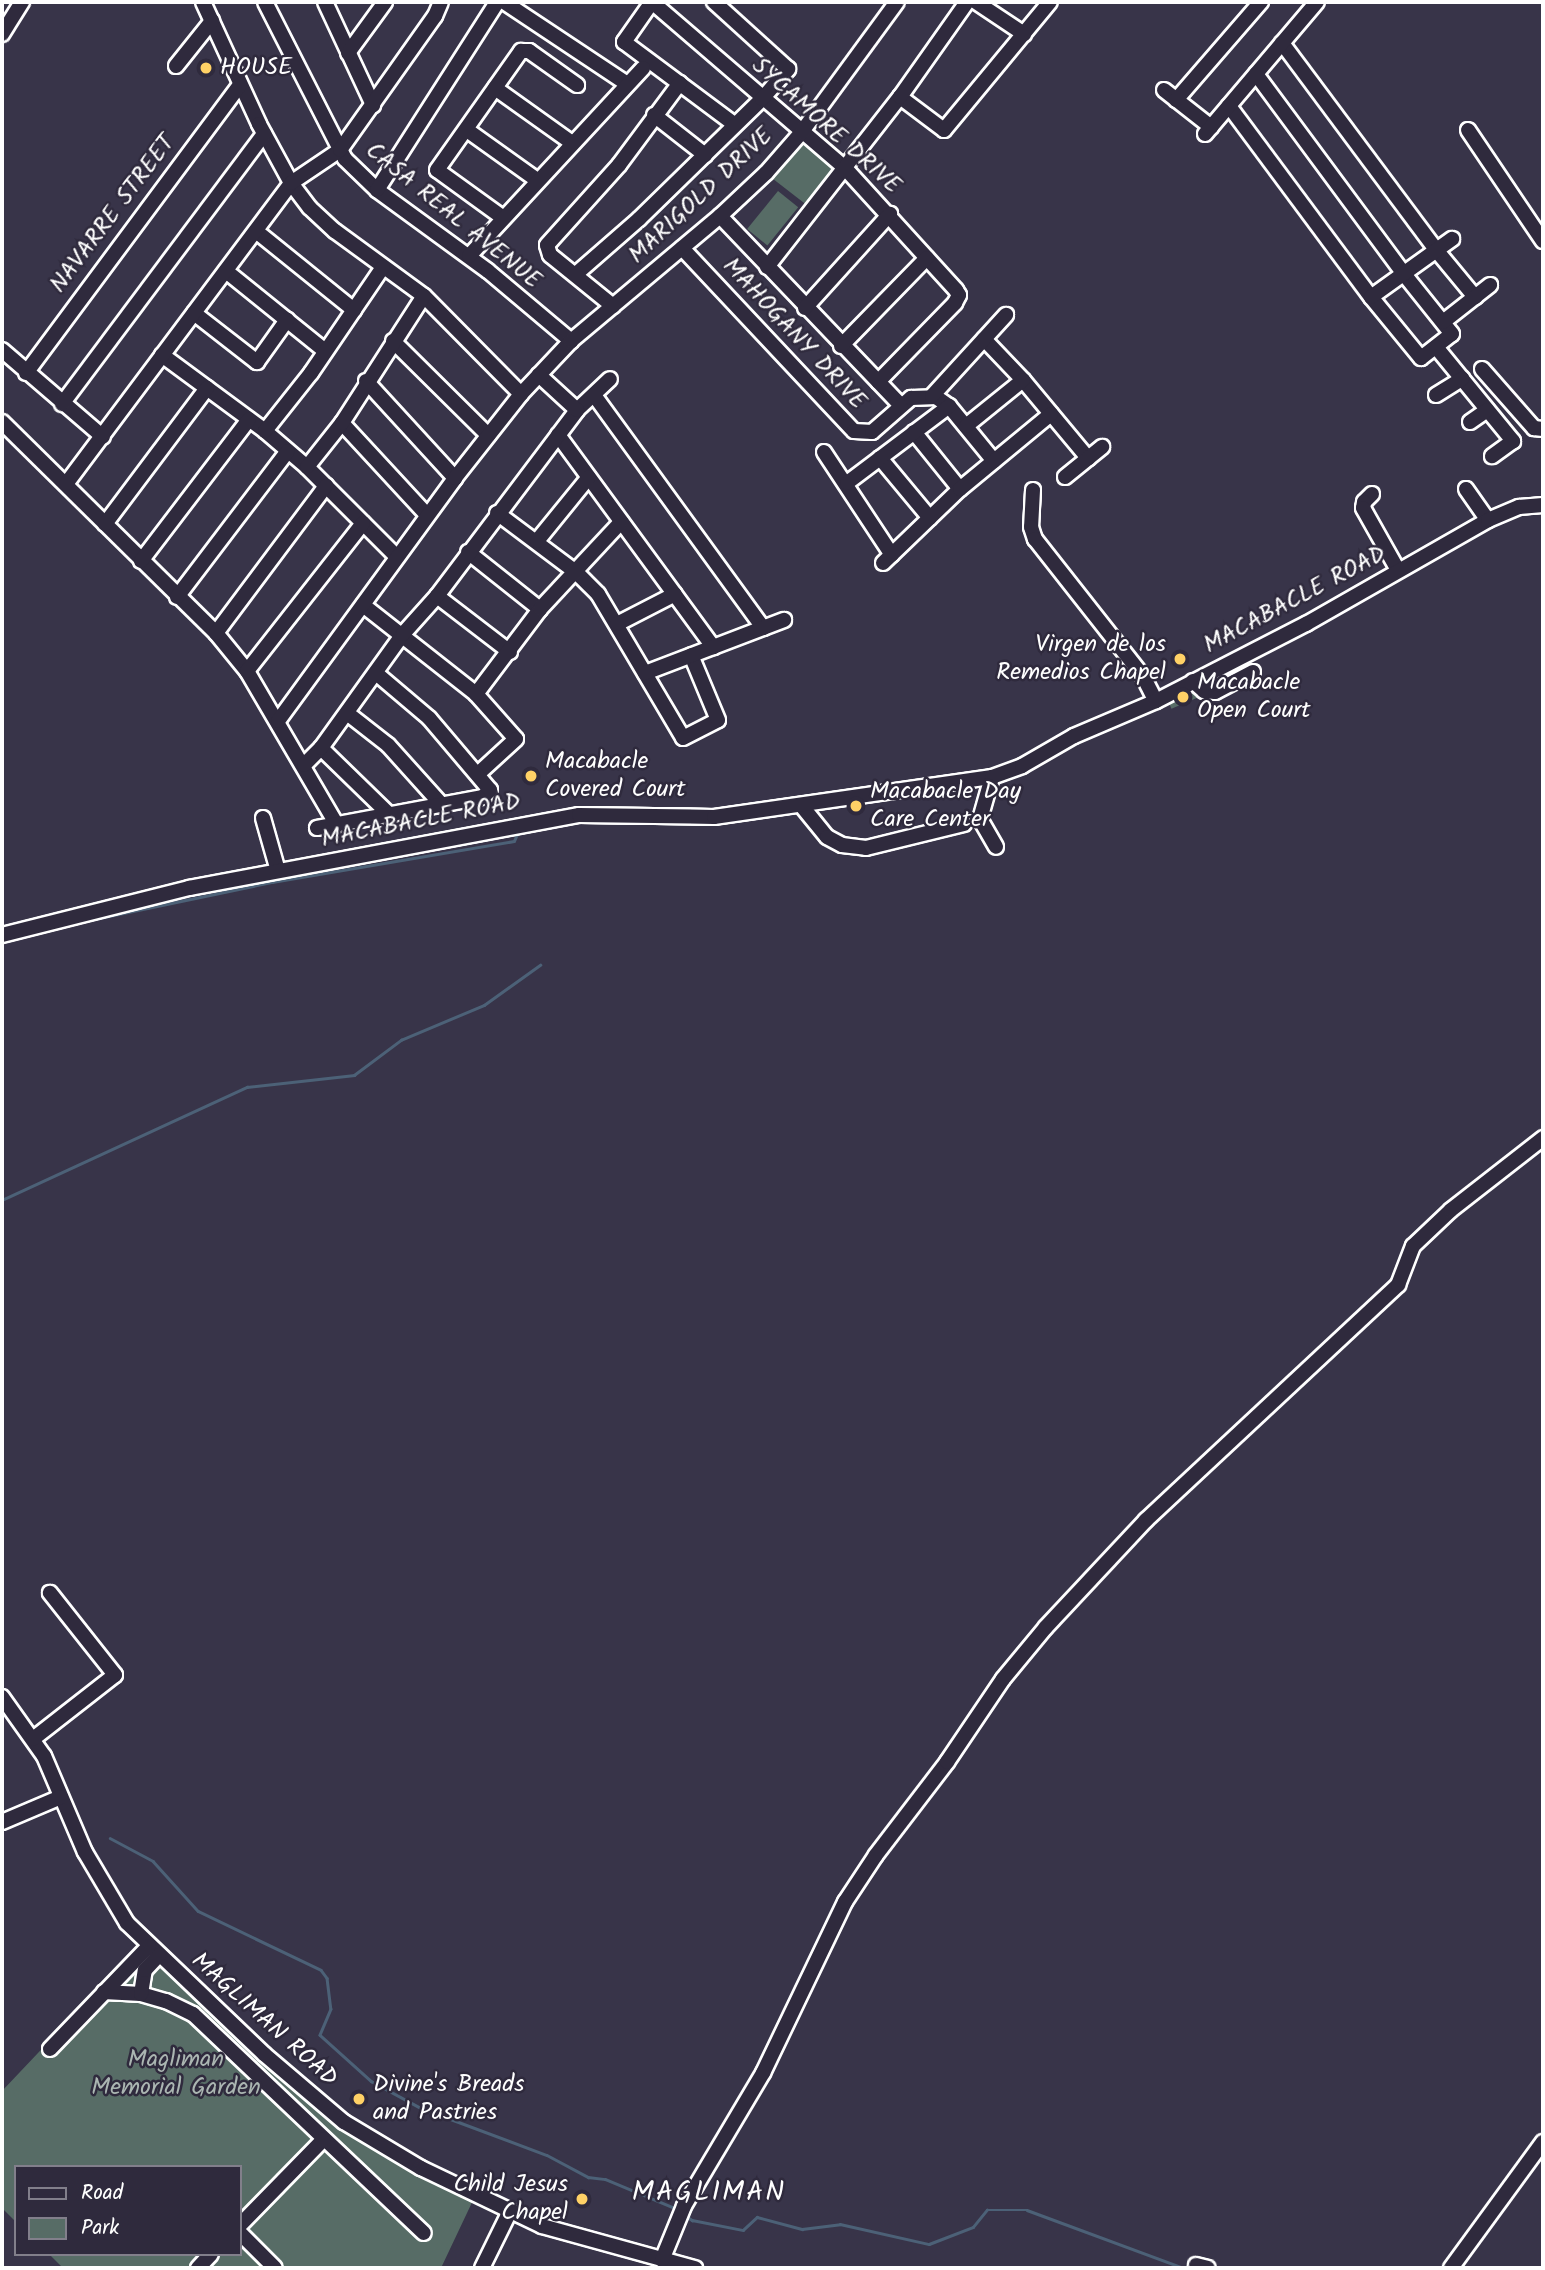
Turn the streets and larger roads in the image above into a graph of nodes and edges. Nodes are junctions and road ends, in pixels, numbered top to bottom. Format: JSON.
{"nodes":[{"id":1,"x":22,"y":2,"type":"edge"},
{"id":2,"x":204,"y":2,"type":"edge"},
{"id":3,"x":265,"y":2,"type":"edge"},
{"id":4,"x":325,"y":2,"type":"edge"},
{"id":5,"x":385,"y":2,"type":"edge"},
{"id":6,"x":441,"y":2,"type":"edge"},
{"id":7,"x":497,"y":2,"type":"edge"},
{"id":8,"x":504,"y":2,"type":"edge"},
{"id":9,"x":652,"y":2,"type":"edge"},
{"id":10,"x":714,"y":2,"type":"edge"},
{"id":11,"x":897,"y":2,"type":"edge"},
{"id":12,"x":967,"y":2,"type":"edge"},
{"id":13,"x":976,"y":2,"type":"edge"},
{"id":14,"x":1050,"y":2,"type":"edge"},
{"id":15,"x":1261,"y":2,"type":"edge"},
{"id":16,"x":1317,"y":2,"type":"edge"},
{"id":17,"x":212,"y":21,"type":"junction"},
{"id":18,"x":2,"y":34,"type":"edge"},
{"id":19,"x":1024,"y":34,"type":"junction"},
{"id":20,"x":1282,"y":43,"type":"junction"},
{"id":21,"x":348,"y":53,"type":"junction"},
{"id":22,"x":176,"y":66,"type":"dead end"},
{"id":23,"x":643,"y":68,"type":"dead end"},
{"id":24,"x":1256,"y":74,"type":"junction"},
{"id":25,"x":626,"y":83,"type":"junction"},
{"id":26,"x":680,"y":83,"type":"junction"},
{"id":27,"x":240,"y":85,"type":"junction"},
{"id":28,"x":577,"y":85,"type":"dead end"},
{"id":29,"x":495,"y":88,"type":"junction"},
{"id":30,"x":1164,"y":90,"type":"dead end"},
{"id":31,"x":900,"y":97,"type":"junction"},
{"id":32,"x":762,"y":99,"type":"junction"},
{"id":33,"x":1176,"y":100,"type":"junction"},
{"id":34,"x":373,"y":105,"type":"junction"},
{"id":35,"x":1229,"y":106,"type":"junction"},
{"id":36,"x":654,"y":115,"type":"junction"},
{"id":37,"x":734,"y":124,"type":"junction"},
{"id":38,"x":467,"y":130,"type":"junction"},
{"id":39,"x":1468,"y":130,"type":"dead end"},
{"id":40,"x":802,"y":132,"type":"junction"},
{"id":41,"x":264,"y":134,"type":"junction"},
{"id":42,"x":572,"y":143,"type":"junction"},
{"id":43,"x":340,"y":150,"type":"junction"},
{"id":44,"x":705,"y":155,"type":"junction"},
{"id":45,"x":845,"y":168,"type":"junction"},
{"id":46,"x":537,"y":180,"type":"junction"},
{"id":47,"x":292,"y":183,"type":"junction"},
{"id":48,"x":377,"y":190,"type":"junction"},
{"id":49,"x":890,"y":214,"type":"junction"},
{"id":50,"x":720,"y":216,"type":"junction"},
{"id":51,"x":502,"y":217,"type":"junction"},
{"id":52,"x":257,"y":231,"type":"junction"},
{"id":53,"x":1452,"y":239,"type":"dead end"},
{"id":54,"x":1543,"y":241,"type":"edge"},
{"id":55,"x":682,"y":248,"type":"junction"},
{"id":56,"x":1437,"y":251,"type":"junction"},
{"id":57,"x":469,"y":256,"type":"junction"},
{"id":58,"x":927,"y":258,"type":"junction"},
{"id":59,"x":383,"y":267,"type":"junction"},
{"id":60,"x":767,"y":267,"type":"junction"},
{"id":61,"x":226,"y":271,"type":"junction"},
{"id":62,"x":576,"y":274,"type":"junction"},
{"id":63,"x":1404,"y":274,"type":"junction"},
{"id":64,"x":1490,"y":285,"type":"dead end"},
{"id":65,"x":424,"y":296,"type":"junction"},
{"id":66,"x":1475,"y":297,"type":"junction"},
{"id":67,"x":1371,"y":298,"type":"junction"},
{"id":68,"x":613,"y":306,"type":"junction"},
{"id":69,"x":805,"y":308,"type":"junction"},
{"id":70,"x":354,"y":310,"type":"junction"},
{"id":71,"x":194,"y":313,"type":"junction"},
{"id":72,"x":1006,"y":315,"type":"dead end"},
{"id":73,"x":287,"y":320,"type":"junction"},
{"id":74,"x":1443,"y":322,"type":"junction"},
{"id":75,"x":984,"y":339,"type":"junction"},
{"id":76,"x":393,"y":341,"type":"junction"},
{"id":77,"x":571,"y":341,"type":"junction"},
{"id":78,"x":841,"y":346,"type":"junction"},
{"id":79,"x":1436,"y":347,"type":"junction"},
{"id":80,"x":2,"y":351,"type":"edge"},
{"id":81,"x":325,"y":351,"type":"junction"},
{"id":82,"x":162,"y":355,"type":"junction"},
{"id":83,"x":1482,"y":369,"type":"dead end"},
{"id":84,"x":26,"y":373,"type":"junction"},
{"id":85,"x":539,"y":375,"type":"junction"},
{"id":86,"x":610,"y":379,"type":"dead end"},
{"id":87,"x":1462,"y":379,"type":"junction"},
{"id":88,"x":1023,"y":380,"type":"junction"},
{"id":89,"x":366,"y":381,"type":"junction"},
{"id":90,"x":878,"y":382,"type":"junction"},
{"id":91,"x":207,"y":388,"type":"junction"},
{"id":92,"x":521,"y":394,"type":"junction"},
{"id":93,"x":594,"y":395,"type":"junction"},
{"id":94,"x":1436,"y":395,"type":"dead end"},
{"id":95,"x":932,"y":396,"type":"junction"},
{"id":96,"x":898,"y":402,"type":"dead end"},
{"id":97,"x":62,"y":404,"type":"junction"},
{"id":98,"x":949,"y":406,"type":"junction"},
{"id":99,"x":1487,"y":410,"type":"junction"},
{"id":100,"x":577,"y":411,"type":"junction"},
{"id":101,"x":1051,"y":414,"type":"junction"},
{"id":102,"x":249,"y":419,"type":"junction"},
{"id":103,"x":2,"y":422,"type":"edge"},
{"id":104,"x":1470,"y":422,"type":"dead end"},
{"id":105,"x":342,"y":423,"type":"junction"},
{"id":106,"x":966,"y":426,"type":"junction"},
{"id":107,"x":1543,"y":429,"type":"edge"},
{"id":108,"x":265,"y":431,"type":"junction"},
{"id":109,"x":914,"y":432,"type":"junction"},
{"id":110,"x":488,"y":435,"type":"junction"},
{"id":111,"x":558,"y":435,"type":"junction"},
{"id":112,"x":103,"y":437,"type":"junction"},
{"id":113,"x":1101,"y":447,"type":"dead end"},
{"id":114,"x":288,"y":450,"type":"junction"},
{"id":115,"x":824,"y":452,"type":"dead end"},
{"id":116,"x":1492,"y":456,"type":"dead end"},
{"id":117,"x":880,"y":458,"type":"junction"},
{"id":118,"x":1088,"y":458,"type":"junction"},
{"id":119,"x":994,"y":461,"type":"junction"},
{"id":120,"x":307,"y":467,"type":"junction"},
{"id":121,"x":589,"y":477,"type":"junction"},
{"id":122,"x":1065,"y":477,"type":"dead end"},
{"id":123,"x":455,"y":478,"type":"junction"},
{"id":124,"x":847,"y":483,"type":"junction"},
{"id":125,"x":66,"y":484,"type":"junction"},
{"id":126,"x":326,"y":486,"type":"junction"},
{"id":127,"x":960,"y":489,"type":"junction"},
{"id":128,"x":1466,"y":489,"type":"dead end"},
{"id":129,"x":1033,"y":490,"type":"dead end"},
{"id":130,"x":1372,"y":494,"type":"dead end"},
{"id":131,"x":1543,"y":505,"type":"edge"},
{"id":132,"x":497,"y":513,"type":"junction"},
{"id":133,"x":427,"y":515,"type":"junction"},
{"id":134,"x":930,"y":518,"type":"junction"},
{"id":135,"x":1488,"y":520,"type":"junction"},
{"id":136,"x":621,"y":522,"type":"junction"},
{"id":137,"x":363,"y":523,"type":"junction"},
{"id":138,"x":105,"y":524,"type":"junction"},
{"id":139,"x":537,"y":541,"type":"junction"},
{"id":140,"x":468,"y":552,"type":"junction"},
{"id":141,"x":397,"y":557,"type":"junction"},
{"id":142,"x":141,"y":561,"type":"junction"},
{"id":143,"x":1398,"y":570,"type":"junction"},
{"id":144,"x":576,"y":572,"type":"junction"},
{"id":145,"x":675,"y":594,"type":"junction"},
{"id":146,"x":437,"y":596,"type":"junction"},
{"id":147,"x":177,"y":597,"type":"junction"},
{"id":148,"x":363,"y":605,"type":"junction"},
{"id":149,"x":540,"y":609,"type":"junction"},
{"id":150,"x":784,"y":620,"type":"dead end"},
{"id":151,"x":617,"y":624,"type":"junction"},
{"id":152,"x":764,"y":628,"type":"junction"},
{"id":153,"x":216,"y":633,"type":"junction"},
{"id":154,"x":403,"y":634,"type":"junction"},
{"id":155,"x":713,"y":647,"type":"junction"},
{"id":156,"x":510,"y":652,"type":"junction"},
{"id":157,"x":691,"y":655,"type":"junction"},
{"id":158,"x":247,"y":671,"type":"junction"},
{"id":159,"x":1253,"y":672,"type":"dead end"},
{"id":160,"x":376,"y":673,"type":"junction"},
{"id":161,"x":645,"y":673,"type":"junction"},
{"id":162,"x":1194,"y":681,"type":"junction"},
{"id":163,"x":476,"y":694,"type":"junction"},
{"id":164,"x":1156,"y":701,"type":"junction"},
{"id":165,"x":347,"y":713,"type":"junction"},
{"id":166,"x":278,"y":721,"type":"junction"},
{"id":167,"x":321,"y":748,"type":"junction"},
{"id":168,"x":304,"y":765,"type":"junction"},
{"id":169,"x":478,"y":774,"type":"junction"},
{"id":170,"x":992,"y":777,"type":"junction"},
{"id":171,"x":801,"y":805,"type":"junction"},
{"id":172,"x":442,"y":806,"type":"junction"},
{"id":173,"x":390,"y":815,"type":"junction"},
{"id":174,"x":263,"y":818,"type":"dead end"},
{"id":175,"x":964,"y":824,"type":"dead end"},
{"id":176,"x":337,"y":825,"type":"junction"},
{"id":177,"x":317,"y":828,"type":"dead end"},
{"id":178,"x":996,"y":847,"type":"dead end"},
{"id":179,"x":278,"y":871,"type":"junction"},
{"id":180,"x":2,"y":935,"type":"edge"},
{"id":181,"x":1543,"y":1138,"type":"edge"},
{"id":182,"x":50,"y":1592,"type":"dead end"},
{"id":183,"x":2,"y":1697,"type":"edge"},
{"id":184,"x":33,"y":1739,"type":"junction"},
{"id":185,"x":61,"y":1797,"type":"junction"},
{"id":186,"x":2,"y":1822,"type":"edge"},
{"id":187,"x":154,"y":1951,"type":"junction"},
{"id":188,"x":104,"y":1992,"type":"junction"},
{"id":189,"x":141,"y":1994,"type":"junction"},
{"id":190,"x":50,"y":2049,"type":"dead end"},
{"id":191,"x":324,"y":2139,"type":"junction"},
{"id":192,"x":1543,"y":2142,"type":"edge"},
{"id":193,"x":510,"y":2211,"type":"junction"},
{"id":194,"x":242,"y":2223,"type":"edge"},
{"id":195,"x":424,"y":2233,"type":"dead end"},
{"id":196,"x":242,"y":2235,"type":"edge"},
{"id":197,"x":658,"y":2262,"type":"edge"},
{"id":198,"x":275,"y":2268,"type":"edge"},
{"id":199,"x":482,"y":2268,"type":"edge"},
{"id":200,"x":695,"y":2268,"type":"edge"},
{"id":201,"x":1451,"y":2268,"type":"edge"}],
"edges":[{"from":1,"to":18,"type":"street"},
{"from":2,"to":17,"type":"street"},
{"from":3,"to":43,"type":"street","name":"CASA REAL AVENUE"},
{"from":4,"to":21,"type":"street"},
{"from":5,"to":21,"type":"street"},
{"from":6,"to":34,"type":"street"},
{"from":7,"to":48,"type":"street"},
{"from":8,"to":25,"type":"street"},
{"from":9,"to":26,"type":"street"},
{"from":9,"to":32,"type":"street","name":"SYCAMORE DRIVE"},
{"from":10,"to":32,"type":"street"},
{"from":11,"to":40,"type":"street","name":"MARIGOLD DRIVE"},
{"from":12,"to":31,"type":"street"},
{"from":13,"to":19,"type":"street"},
{"from":14,"to":19,"type":"street"},
{"from":15,"to":33,"type":"street"},
{"from":16,"to":20,"type":"street"},
{"from":17,"to":22,"type":"street"},
{"from":17,"to":27,"type":"street"},
{"from":19,"to":31,"type":"street"},
{"from":20,"to":24,"type":"street"},
{"from":20,"to":56,"type":"street"},
{"from":21,"to":34,"type":"street"},
{"from":23,"to":25,"type":"street"},
{"from":24,"to":35,"type":"street"},
{"from":24,"to":63,"type":"street"},
{"from":25,"to":42,"type":"street"},
{"from":26,"to":36,"type":"street"},
{"from":26,"to":37,"type":"street"},
{"from":27,"to":41,"type":"street"},
{"from":27,"to":84,"type":"street","name":"NAVARRE STREET"},
{"from":28,"to":29,"type":"street"},
{"from":29,"to":38,"type":"street"},
{"from":29,"to":42,"type":"street"},
{"from":30,"to":33,"type":"street"},
{"from":31,"to":45,"type":"street"},
{"from":32,"to":37,"type":"street"},
{"from":32,"to":40,"type":"street","name":"SYCAMORE DRIVE"},
{"from":33,"to":35,"type":"street"},
{"from":34,"to":43,"type":"street"},
{"from":35,"to":67,"type":"street"},
{"from":36,"to":44,"type":"street"},
{"from":36,"to":62,"type":"street"},
{"from":37,"to":44,"type":"street"},
{"from":38,"to":46,"type":"street"},
{"from":38,"to":51,"type":"street"},
{"from":39,"to":54,"type":"street"},
{"from":40,"to":45,"type":"street","name":"SYCAMORE DRIVE"},
{"from":40,"to":50,"type":"street","name":"MARIGOLD DRIVE"},
{"from":41,"to":47,"type":"street"},
{"from":41,"to":97,"type":"street"},
{"from":42,"to":46,"type":"street"},
{"from":43,"to":47,"type":"street"},
{"from":43,"to":48,"type":"street","name":"CASA REAL AVENUE"},
{"from":44,"to":62,"type":"street"},
{"from":45,"to":49,"type":"street","name":"SYCAMORE DRIVE"},
{"from":45,"to":60,"type":"street"},
{"from":46,"to":51,"type":"street"},
{"from":47,"to":52,"type":"street"},
{"from":47,"to":59,"type":"street"},
{"from":48,"to":57,"type":"street","name":"CASA REAL AVENUE"},
{"from":49,"to":58,"type":"street","name":"SYCAMORE DRIVE"},
{"from":49,"to":69,"type":"street"},
{"from":50,"to":55,"type":"street","name":"MARIGOLD DRIVE"},
{"from":50,"to":60,"type":"street","name":"MAHOGANY DRIVE"},
{"from":51,"to":57,"type":"street"},
{"from":52,"to":61,"type":"street"},
{"from":52,"to":70,"type":"street"},
{"from":53,"to":56,"type":"street"},
{"from":55,"to":68,"type":"street","name":"MARIGOLD DRIVE"},
{"from":55,"to":95,"type":"street","name":"MAHOGANY DRIVE"},
{"from":56,"to":63,"type":"street"},
{"from":56,"to":66,"type":"street"},
{"from":57,"to":77,"type":"street","name":"CASA REAL AVENUE"},
{"from":58,"to":78,"type":"street"},
{"from":58,"to":90,"type":"street","name":"SYCAMORE DRIVE"},
{"from":59,"to":65,"type":"street"},
{"from":59,"to":70,"type":"street"},
{"from":60,"to":69,"type":"street","name":"MAHOGANY DRIVE"},
{"from":61,"to":71,"type":"street"},
{"from":61,"to":73,"type":"street"},
{"from":62,"to":68,"type":"street"},
{"from":63,"to":67,"type":"street"},
{"from":63,"to":74,"type":"street"},
{"from":64,"to":66,"type":"street"},
{"from":65,"to":76,"type":"street"},
{"from":65,"to":92,"type":"street"},
{"from":66,"to":74,"type":"street"},
{"from":67,"to":79,"type":"street"},
{"from":68,"to":77,"type":"street","name":"MARIGOLD DRIVE"},
{"from":69,"to":78,"type":"street","name":"MAHOGANY DRIVE"},
{"from":70,"to":81,"type":"street"},
{"from":71,"to":73,"type":"street"},
{"from":71,"to":82,"type":"street"},
{"from":72,"to":75,"type":"street"},
{"from":73,"to":81,"type":"street"},
{"from":74,"to":79,"type":"street"},
{"from":75,"to":88,"type":"street"},
{"from":75,"to":95,"type":"street"},
{"from":76,"to":89,"type":"street"},
{"from":76,"to":110,"type":"street"},
{"from":77,"to":85,"type":"street","name":"MARIGOLD DRIVE"},
{"from":78,"to":90,"type":"street","name":"MAHOGANY DRIVE"},
{"from":79,"to":87,"type":"street"},
{"from":80,"to":84,"type":"street"},
{"from":81,"to":108,"type":"street"},
{"from":82,"to":91,"type":"street"},
{"from":82,"to":112,"type":"street"},
{"from":83,"to":107,"type":"street"},
{"from":84,"to":97,"type":"street"},
{"from":85,"to":92,"type":"street","name":"MARIGOLD DRIVE"},
{"from":85,"to":100,"type":"street"},
{"from":86,"to":93,"type":"street"},
{"from":87,"to":94,"type":"street"},
{"from":87,"to":99,"type":"street"},
{"from":88,"to":101,"type":"street"},
{"from":88,"to":106,"type":"street"},
{"from":89,"to":105,"type":"street"},
{"from":89,"to":123,"type":"street"},
{"from":90,"to":96,"type":"street","name":"MAHOGANY DRIVE"},
{"from":91,"to":102,"type":"street"},
{"from":91,"to":138,"type":"street"},
{"from":92,"to":110,"type":"street","name":"MARIGOLD DRIVE"},
{"from":93,"to":100,"type":"street"},
{"from":93,"to":152,"type":"street"},
{"from":95,"to":98,"type":"street"},
{"from":97,"to":112,"type":"street"},
{"from":98,"to":106,"type":"street"},
{"from":98,"to":109,"type":"street"},
{"from":99,"to":104,"type":"street"},
{"from":99,"to":116,"type":"street"},
{"from":100,"to":111,"type":"street"},
{"from":101,"to":118,"type":"street"},
{"from":101,"to":119,"type":"street"},
{"from":102,"to":108,"type":"street"},
{"from":102,"to":142,"type":"street"},
{"from":103,"to":125,"type":"street"},
{"from":105,"to":120,"type":"street"},
{"from":105,"to":133,"type":"street"},
{"from":106,"to":119,"type":"street"},
{"from":108,"to":114,"type":"street"},
{"from":109,"to":117,"type":"street"},
{"from":109,"to":127,"type":"street"},
{"from":110,"to":123,"type":"street","name":"MARIGOLD DRIVE"},
{"from":111,"to":121,"type":"street"},
{"from":111,"to":132,"type":"street"},
{"from":112,"to":125,"type":"street"},
{"from":113,"to":118,"type":"street"},
{"from":114,"to":120,"type":"street"},
{"from":114,"to":147,"type":"street"},
{"from":115,"to":124,"type":"street"},
{"from":117,"to":124,"type":"street"},
{"from":117,"to":134,"type":"street"},
{"from":118,"to":122,"type":"street"},
{"from":119,"to":127,"type":"street"},
{"from":120,"to":126,"type":"street"},
{"from":121,"to":136,"type":"street"},
{"from":121,"to":139,"type":"street"},
{"from":123,"to":133,"type":"street","name":"MARIGOLD DRIVE"},
{"from":124,"to":134,"type":"street"},
{"from":125,"to":138,"type":"street"},
{"from":126,"to":137,"type":"street"},
{"from":126,"to":153,"type":"street"},
{"from":127,"to":134,"type":"street"},
{"from":128,"to":135,"type":"street"},
{"from":129,"to":164,"type":"street"},
{"from":130,"to":143,"type":"street"},
{"from":131,"to":135,"type":"street","name":"MACABACLE ROAD"},
{"from":132,"to":139,"type":"street"},
{"from":132,"to":140,"type":"street"},
{"from":133,"to":141,"type":"street","name":"MARIGOLD DRIVE"},
{"from":135,"to":143,"type":"street","name":"MACABACLE ROAD"},
{"from":136,"to":144,"type":"street"},
{"from":136,"to":145,"type":"street"},
{"from":137,"to":141,"type":"street"},
{"from":137,"to":158,"type":"street"},
{"from":138,"to":142,"type":"street"},
{"from":139,"to":144,"type":"street"},
{"from":140,"to":146,"type":"street"},
{"from":140,"to":149,"type":"street"},
{"from":141,"to":148,"type":"street","name":"MARIGOLD DRIVE"},
{"from":142,"to":147,"type":"street"},
{"from":143,"to":162,"type":"street","name":"MACABACLE ROAD"},
{"from":144,"to":149,"type":"street"},
{"from":144,"to":151,"type":"street"},
{"from":145,"to":151,"type":"street"},
{"from":145,"to":155,"type":"street"},
{"from":146,"to":154,"type":"street"},
{"from":146,"to":156,"type":"street"},
{"from":147,"to":153,"type":"street"},
{"from":148,"to":154,"type":"street"},
{"from":148,"to":166,"type":"street","name":"MARIGOLD DRIVE"},
{"from":149,"to":156,"type":"street"},
{"from":150,"to":152,"type":"street"},
{"from":151,"to":161,"type":"street"},
{"from":152,"to":155,"type":"street"},
{"from":153,"to":158,"type":"street"},
{"from":154,"to":160,"type":"street"},
{"from":154,"to":163,"type":"street"},
{"from":155,"to":157,"type":"street"},
{"from":156,"to":163,"type":"street"},
{"from":157,"to":161,"type":"street"},
{"from":157,"to":161,"type":"street"},
{"from":158,"to":166,"type":"street"},
{"from":159,"to":162,"type":"street"},
{"from":160,"to":165,"type":"street"},
{"from":160,"to":169,"type":"street"},
{"from":162,"to":164,"type":"street","name":"MACABACLE ROAD"},
{"from":163,"to":169,"type":"street"},
{"from":164,"to":170,"type":"street","name":"MACABACLE ROAD"},
{"from":165,"to":167,"type":"street"},
{"from":165,"to":172,"type":"street"},
{"from":166,"to":168,"type":"street"},
{"from":167,"to":168,"type":"street"},
{"from":167,"to":173,"type":"street"},
{"from":168,"to":176,"type":"street"},
{"from":169,"to":172,"type":"street"},
{"from":170,"to":171,"type":"street","name":"MACABACLE ROAD"},
{"from":170,"to":178,"type":"street"},
{"from":171,"to":175,"type":"street"},
{"from":171,"to":179,"type":"street","name":"MACABACLE ROAD"},
{"from":172,"to":173,"type":"street"},
{"from":173,"to":176,"type":"street"},
{"from":174,"to":179,"type":"street"},
{"from":176,"to":177,"type":"street"},
{"from":179,"to":180,"type":"street","name":"MACABACLE ROAD"},
{"from":181,"to":197,"type":"street"},
{"from":182,"to":184,"type":"street"},
{"from":183,"to":184,"type":"street","name":"MAGLIMAN ROAD"},
{"from":184,"to":185,"type":"street","name":"MAGLIMAN ROAD"},
{"from":185,"to":186,"type":"street"},
{"from":185,"to":187,"type":"street","name":"MAGLIMAN ROAD"},
{"from":187,"to":188,"type":"street"},
{"from":187,"to":189,"type":"street"},
{"from":187,"to":193,"type":"street","name":"MAGLIMAN ROAD"},
{"from":188,"to":189,"type":"street"},
{"from":188,"to":190,"type":"street"},
{"from":189,"to":191,"type":"street"},
{"from":191,"to":194,"type":"street"},
{"from":191,"to":195,"type":"street"},
{"from":192,"to":201,"type":"street"},
{"from":193,"to":197,"type":"street","name":"MAGLIMAN ROAD"},
{"from":193,"to":199,"type":"street"},
{"from":196,"to":198,"type":"street"},
{"from":197,"to":200,"type":"street","name":"MAGLIMAN ROAD"}]}
